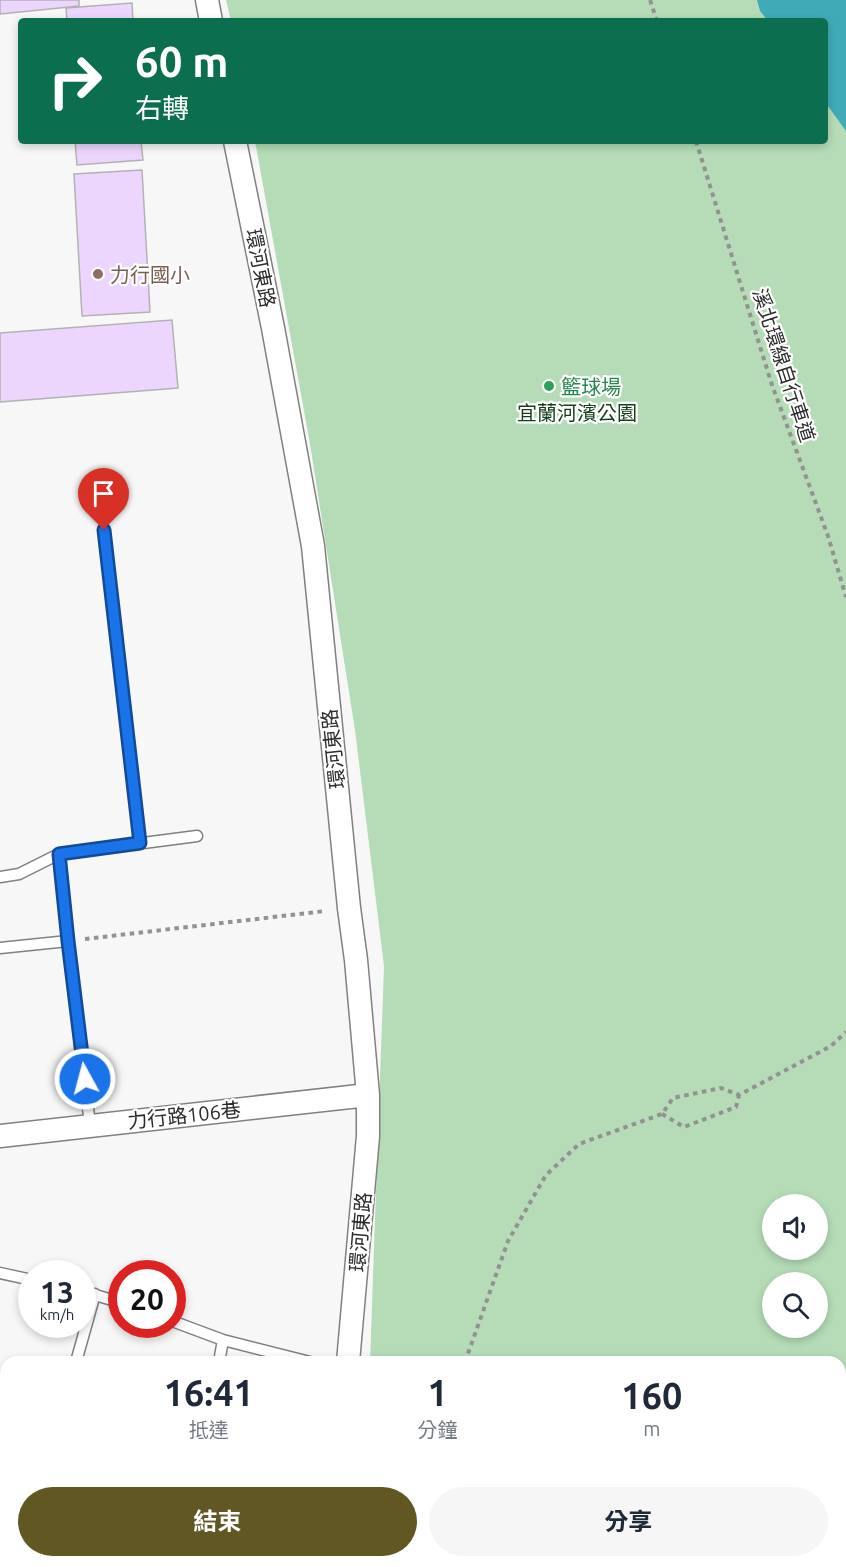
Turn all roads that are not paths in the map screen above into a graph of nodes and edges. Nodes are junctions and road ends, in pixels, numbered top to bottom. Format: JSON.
{"nodes":[{"id":1,"x":207,"y":0,"type":"edge"},
{"id":2,"x":210,"y":18,"type":"edge"},
{"id":3,"x":236,"y":144,"type":"edge"},
{"id":4,"x":104,"y":530,"type":"dead end"},
{"id":5,"x":197,"y":836,"type":"dead end"},
{"id":6,"x":140,"y":843,"type":"junction"},
{"id":7,"x":59,"y":854,"type":"junction"},
{"id":8,"x":0,"y":877,"type":"edge"},
{"id":9,"x":68,"y":941,"type":"junction"},
{"id":10,"x":0,"y":948,"type":"edge"},
{"id":11,"x":368,"y":1095,"type":"junction"},
{"id":12,"x":90,"y":1125,"type":"junction"},
{"id":13,"x":0,"y":1136,"type":"edge"},
{"id":14,"x":0,"y":1273,"type":"edge"},
{"id":15,"x":18,"y":1277,"type":"edge"},
{"id":16,"x":186,"y":1326,"type":"edge"},
{"id":17,"x":83,"y":1338,"type":"edge"},
{"id":18,"x":223,"y":1340,"type":"junction"},
{"id":19,"x":78,"y":1356,"type":"edge"},
{"id":20,"x":220,"y":1356,"type":"edge"},
{"id":21,"x":286,"y":1356,"type":"edge"},
{"id":22,"x":349,"y":1356,"type":"edge"}],
"edges":[{"from":1,"to":2,"type":"street"},
{"from":3,"to":11,"type":"street","name":"環河東路"},
{"from":4,"to":6,"type":"lane"},
{"from":5,"to":6,"type":"lane"},
{"from":6,"to":7,"type":"lane"},
{"from":7,"to":8,"type":"lane"},
{"from":7,"to":9,"type":"lane"},
{"from":9,"to":10,"type":"lane"},
{"from":9,"to":12,"type":"lane"},
{"from":11,"to":12,"type":"street","name":"力行路106巷"},
{"from":11,"to":22,"type":"street","name":"環河東路"},
{"from":12,"to":13,"type":"street","name":"力行路106巷"},
{"from":14,"to":15,"type":"lane"},
{"from":16,"to":18,"type":"lane"},
{"from":17,"to":19,"type":"lane"},
{"from":18,"to":20,"type":"lane"},
{"from":18,"to":21,"type":"lane"}]}
